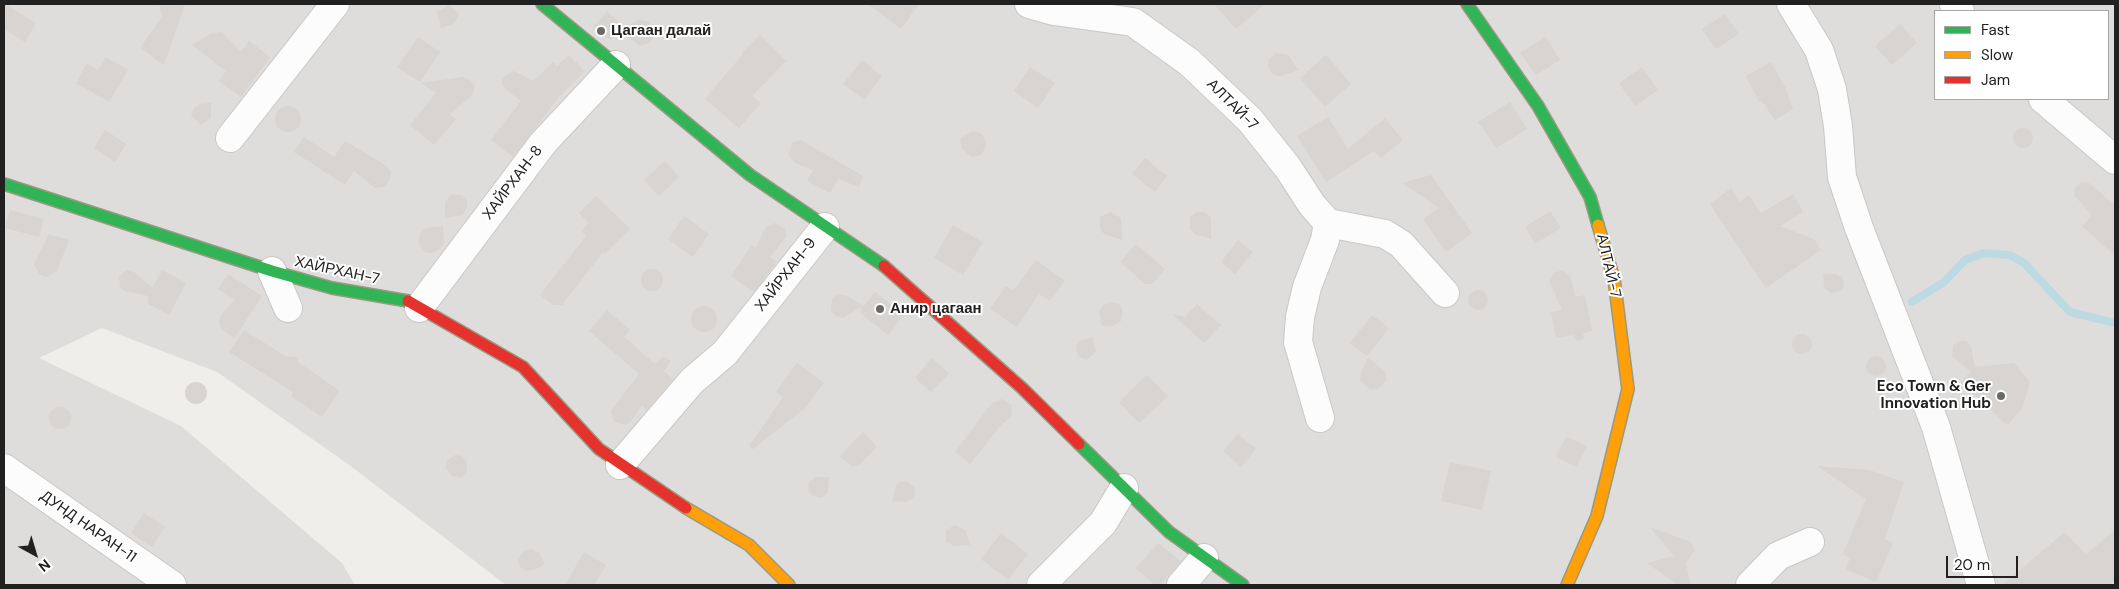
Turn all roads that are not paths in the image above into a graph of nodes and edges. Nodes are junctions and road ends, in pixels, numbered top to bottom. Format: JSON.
{"nodes":[{"id":1,"x":335,"y":4,"type":"edge"},
{"id":2,"x":542,"y":4,"type":"edge"},
{"id":3,"x":1029,"y":4,"type":"edge"},
{"id":4,"x":1467,"y":4,"type":"edge"},
{"id":5,"x":1791,"y":4,"type":"edge"},
{"id":6,"x":616,"y":65,"type":"junction"},
{"id":7,"x":2044,"y":100,"type":"edge"},
{"id":8,"x":230,"y":138,"type":"dead end"},
{"id":9,"x":2115,"y":160,"type":"edge"},
{"id":10,"x":4,"y":184,"type":"edge"},
{"id":11,"x":1328,"y":223,"type":"junction"},
{"id":12,"x":825,"y":226,"type":"junction"},
{"id":13,"x":272,"y":271,"type":"junction"},
{"id":14,"x":1444,"y":293,"type":"dead end"},
{"id":15,"x":288,"y":308,"type":"dead end"},
{"id":16,"x":419,"y":308,"type":"junction"},
{"id":17,"x":1320,"y":418,"type":"dead end"},
{"id":18,"x":620,"y":465,"type":"junction"},
{"id":19,"x":4,"y":468,"type":"edge"},
{"id":20,"x":1124,"y":488,"type":"junction"},
{"id":21,"x":1810,"y":542,"type":"dead end"},
{"id":22,"x":1204,"y":558,"type":"junction"},
{"id":23,"x":172,"y":585,"type":"edge"},
{"id":24,"x":789,"y":585,"type":"edge"},
{"id":25,"x":1041,"y":585,"type":"edge"},
{"id":26,"x":1181,"y":585,"type":"edge"},
{"id":27,"x":1243,"y":585,"type":"edge"},
{"id":28,"x":1573,"y":585,"type":"edge"},
{"id":29,"x":1750,"y":585,"type":"edge"},
{"id":30,"x":1980,"y":585,"type":"edge"}],
"edges":[{"from":1,"to":8,"type":"street"},
{"from":2,"to":6,"type":"street"},
{"from":3,"to":11,"type":"street","name":"АЛТАЙ-7"},
{"from":4,"to":28,"type":"street","name":"АЛТАЙ-7"},
{"from":5,"to":30,"type":"street"},
{"from":6,"to":12,"type":"street"},
{"from":6,"to":16,"type":"street","name":"ХАЙРХАН-8"},
{"from":7,"to":9,"type":"street"},
{"from":10,"to":13,"type":"street","name":"ХАЙРХАН-7"},
{"from":11,"to":14,"type":"street"},
{"from":11,"to":17,"type":"street"},
{"from":12,"to":18,"type":"street","name":"ХАЙРХАН-9"},
{"from":12,"to":20,"type":"street","name":"ХАЙРХАН-9"},
{"from":13,"to":15,"type":"street"},
{"from":13,"to":16,"type":"street","name":"ХАЙРХАН-7"},
{"from":16,"to":18,"type":"street","name":"ХАЙРХАН-7"},
{"from":18,"to":24,"type":"street"},
{"from":19,"to":23,"type":"street","name":"ДУНД НАРАН-11"},
{"from":20,"to":22,"type":"street","name":"ХАЙРХАН-9"},
{"from":20,"to":25,"type":"street"},
{"from":21,"to":29,"type":"street"},
{"from":22,"to":26,"type":"street"},
{"from":22,"to":27,"type":"street","name":"ХАЙРХАН-9"}]}
